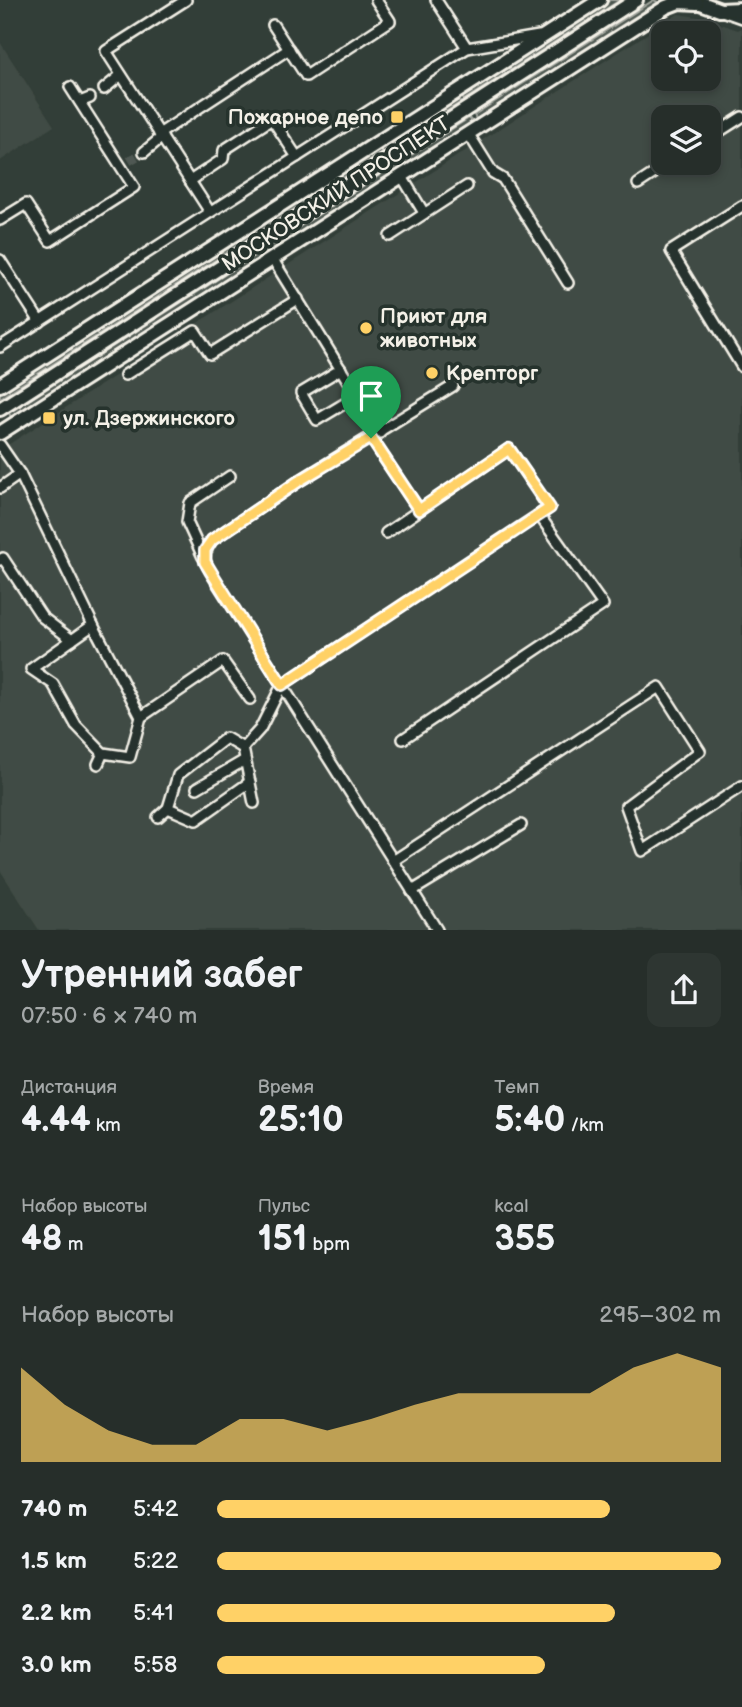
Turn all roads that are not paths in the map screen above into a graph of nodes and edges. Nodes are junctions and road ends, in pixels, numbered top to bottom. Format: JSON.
{"nodes":[{"id":1,"x":186,"y":0,"type":"edge"},
{"id":2,"x":376,"y":0,"type":"edge"},
{"id":3,"x":436,"y":0,"type":"edge"},
{"id":4,"x":600,"y":0,"type":"edge"},
{"id":5,"x":636,"y":0,"type":"edge"},
{"id":6,"x":695,"y":2,"type":"edge"},
{"id":7,"x":742,"y":9,"type":"edge"},
{"id":8,"x":720,"y":10,"type":"junction"},
{"id":9,"x":742,"y":18,"type":"edge"},
{"id":10,"x":273,"y":25,"type":"dead end"},
{"id":11,"x":545,"y":36,"type":"junction"},
{"id":12,"x":467,"y":48,"type":"junction"},
{"id":13,"x":289,"y":49,"type":"junction"},
{"id":14,"x":121,"y":75,"type":"junction"},
{"id":15,"x":70,"y":87,"type":"dead end"},
{"id":16,"x":104,"y":89,"type":"dead end"},
{"id":17,"x":90,"y":98,"type":"dead end"},
{"id":18,"x":80,"y":102,"type":"junction"},
{"id":19,"x":742,"y":117,"type":"edge"},
{"id":20,"x":721,"y":130,"type":"edge"},
{"id":21,"x":468,"y":133,"type":"junction"},
{"id":22,"x":161,"y":135,"type":"junction"},
{"id":23,"x":144,"y":152,"type":"tunnel mouth"},
{"id":24,"x":297,"y":157,"type":"junction"},
{"id":25,"x":401,"y":175,"type":"junction"},
{"id":26,"x":652,"y":175,"type":"edge"},
{"id":27,"x":190,"y":180,"type":"junction"},
{"id":28,"x":638,"y":184,"type":"dead end"},
{"id":29,"x":467,"y":186,"type":"dead end"},
{"id":30,"x":742,"y":206,"type":"edge"},
{"id":31,"x":211,"y":212,"type":"junction"},
{"id":32,"x":424,"y":213,"type":"junction"},
{"id":33,"x":0,"y":220,"type":"edge"},
{"id":34,"x":390,"y":236,"type":"dead end"},
{"id":35,"x":272,"y":258,"type":"junction"},
{"id":36,"x":0,"y":260,"type":"edge"},
{"id":37,"x":568,"y":283,"type":"dead end"},
{"id":38,"x":298,"y":299,"type":"junction"},
{"id":39,"x":40,"y":321,"type":"junction"},
{"id":40,"x":0,"y":347,"type":"edge"},
{"id":41,"x":119,"y":357,"type":"junction"},
{"id":42,"x":742,"y":367,"type":"edge"},
{"id":43,"x":341,"y":369,"type":"junction"},
{"id":44,"x":0,"y":385,"type":"edge"},
{"id":45,"x":453,"y":386,"type":"dead end"},
{"id":46,"x":357,"y":396,"type":"junction"},
{"id":47,"x":0,"y":409,"type":"edge"},
{"id":48,"x":0,"y":433,"type":"edge"},
{"id":49,"x":380,"y":433,"type":"junction"},
{"id":50,"x":371,"y":438,"type":"junction"},
{"id":51,"x":0,"y":445,"type":"edge"},
{"id":52,"x":20,"y":474,"type":"junction"},
{"id":53,"x":230,"y":476,"type":"dead end"},
{"id":54,"x":0,"y":488,"type":"edge"},
{"id":55,"x":419,"y":510,"type":"junction"},
{"id":56,"x":539,"y":515,"type":"junction"},
{"id":57,"x":386,"y":533,"type":"dead end"},
{"id":58,"x":1,"y":556,"type":"edge"},
{"id":59,"x":205,"y":562,"type":"junction"},
{"id":60,"x":93,"y":625,"type":"junction"},
{"id":61,"x":72,"y":640,"type":"junction"},
{"id":62,"x":282,"y":685,"type":"junction"},
{"id":63,"x":250,"y":699,"type":"dead end"},
{"id":64,"x":141,"y":716,"type":"junction"},
{"id":65,"x":403,"y":739,"type":"dead end"},
{"id":66,"x":243,"y":748,"type":"junction"},
{"id":67,"x":103,"y":753,"type":"junction"},
{"id":68,"x":245,"y":760,"type":"junction"},
{"id":69,"x":98,"y":764,"type":"dead end"},
{"id":70,"x":250,"y":782,"type":"junction"},
{"id":71,"x":742,"y":786,"type":"edge"},
{"id":72,"x":197,"y":788,"type":"dead end"},
{"id":73,"x":254,"y":803,"type":"dead end"},
{"id":74,"x":168,"y":808,"type":"junction"},
{"id":75,"x":158,"y":817,"type":"dead end"},
{"id":76,"x":521,"y":825,"type":"dead end"},
{"id":77,"x":393,"y":861,"type":"junction"},
{"id":78,"x":412,"y":891,"type":"junction"},
{"id":79,"x":437,"y":930,"type":"edge"}],
"edges":[{"from":1,"to":14,"type":"street"},
{"from":2,"to":13,"type":"street"},
{"from":3,"to":12,"type":"street"},
{"from":4,"to":11,"type":"main road","name":"МОСКОВСКИЙ ПРОСПЕКТ"},
{"from":5,"to":47,"type":"main road","name":"МОСКОВСКИЙ ПРОСПЕКТ"},
{"from":6,"to":8,"type":"main road"},
{"from":6,"to":21,"type":"main road","name":"МОСКОВСКИЙ ПРОСПЕКТ"},
{"from":7,"to":8,"type":"main road"},
{"from":8,"to":9,"type":"street"},
{"from":10,"to":13,"type":"street"},
{"from":11,"to":12,"type":"street"},
{"from":11,"to":44,"type":"main road","name":"МОСКОВСКИЙ ПРОСПЕКТ"},
{"from":12,"to":24,"type":"street"},
{"from":13,"to":22,"type":"street"},
{"from":14,"to":16,"type":"street"},
{"from":14,"to":22,"type":"street"},
{"from":15,"to":18,"type":"street"},
{"from":17,"to":18,"type":"street"},
{"from":18,"to":33,"type":"street"},
{"from":19,"to":20,"type":"street"},
{"from":21,"to":25,"type":"main road","name":"МОСКОВСКИЙ ПРОСПЕКТ"},
{"from":21,"to":37,"type":"street"},
{"from":22,"to":23,"type":"street"},
{"from":22,"to":27,"type":"street"},
{"from":24,"to":27,"type":"street"},
{"from":24,"to":31,"type":"street"},
{"from":25,"to":32,"type":"street"},
{"from":25,"to":35,"type":"main road","name":"МОСКОВСКИЙ ПРОСПЕКТ"},
{"from":26,"to":28,"type":"street"},
{"from":27,"to":31,"type":"street"},
{"from":29,"to":32,"type":"street"},
{"from":30,"to":42,"type":"street"},
{"from":31,"to":39,"type":"street"},
{"from":32,"to":34,"type":"street"},
{"from":35,"to":38,"type":"street"},
{"from":35,"to":41,"type":"main road","name":"МОСКОВСКИЙ ПРОСПЕКТ"},
{"from":36,"to":39,"type":"street"},
{"from":38,"to":41,"type":"street"},
{"from":38,"to":43,"type":"street"},
{"from":39,"to":40,"type":"street"},
{"from":41,"to":48,"type":"main road","name":"МОСКОВСКИЙ ПРОСПЕКТ"},
{"from":43,"to":46,"type":"street"},
{"from":43,"to":46,"type":"street"},
{"from":45,"to":49,"type":"street"},
{"from":46,"to":49,"type":"street"},
{"from":49,"to":50,"type":"street"},
{"from":50,"to":55,"type":"street"},
{"from":50,"to":59,"type":"street"},
{"from":51,"to":52,"type":"street"},
{"from":52,"to":54,"type":"street"},
{"from":52,"to":60,"type":"street"},
{"from":53,"to":59,"type":"street"},
{"from":55,"to":56,"type":"street"},
{"from":55,"to":57,"type":"street"},
{"from":56,"to":62,"type":"street"},
{"from":56,"to":65,"type":"street"},
{"from":58,"to":61,"type":"street"},
{"from":59,"to":62,"type":"street"},
{"from":60,"to":61,"type":"street"},
{"from":60,"to":64,"type":"street"},
{"from":61,"to":67,"type":"street"},
{"from":62,"to":66,"type":"street"},
{"from":62,"to":77,"type":"street"},
{"from":63,"to":64,"type":"street"},
{"from":64,"to":67,"type":"street"},
{"from":66,"to":68,"type":"street"},
{"from":66,"to":74,"type":"street"},
{"from":67,"to":69,"type":"street"},
{"from":68,"to":70,"type":"street"},
{"from":68,"to":72,"type":"street"},
{"from":70,"to":73,"type":"street"},
{"from":70,"to":74,"type":"street"},
{"from":71,"to":77,"type":"street"},
{"from":74,"to":75,"type":"street"},
{"from":76,"to":78,"type":"street"},
{"from":77,"to":78,"type":"street"},
{"from":78,"to":79,"type":"street"}]}
